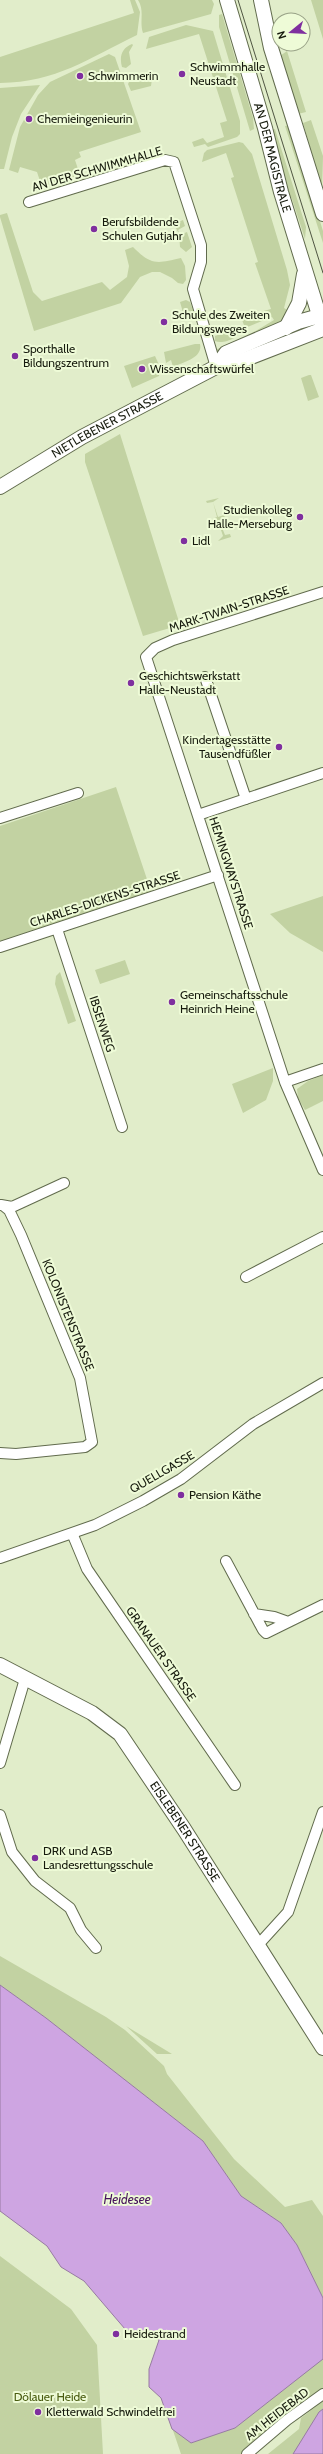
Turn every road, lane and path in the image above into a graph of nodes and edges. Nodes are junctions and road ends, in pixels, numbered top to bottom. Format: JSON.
{"nodes":[{"id":1,"x":226,"y":0,"type":"edge"},
{"id":2,"x":261,"y":0,"type":"edge"},
{"id":3,"x":29,"y":202,"type":"dead end"},
{"id":4,"x":323,"y":214,"type":"edge"},
{"id":5,"x":306,"y":273,"type":"junction"},
{"id":6,"x":323,"y":300,"type":"edge"},
{"id":7,"x":322,"y":322,"type":"edge"},
{"id":8,"x":286,"y":328,"type":"junction"},
{"id":9,"x":216,"y":367,"type":"junction"},
{"id":10,"x":0,"y":487,"type":"edge"},
{"id":11,"x":323,"y":592,"type":"edge"},
{"id":12,"x":146,"y":657,"type":"joint"},
{"id":13,"x":205,"y":677,"type":"dead end"},
{"id":14,"x":323,"y":773,"type":"edge"},
{"id":15,"x":78,"y":793,"type":"dead end"},
{"id":16,"x":246,"y":798,"type":"junction"},
{"id":17,"x":198,"y":815,"type":"junction"},
{"id":18,"x":0,"y":818,"type":"edge"},
{"id":19,"x":218,"y":876,"type":"junction"},
{"id":20,"x":57,"y":929,"type":"junction"},
{"id":21,"x":0,"y":947,"type":"edge"},
{"id":22,"x":323,"y":1069,"type":"edge"},
{"id":23,"x":285,"y":1082,"type":"junction"},
{"id":24,"x":122,"y":1127,"type":"dead end"},
{"id":25,"x":323,"y":1170,"type":"edge"},
{"id":26,"x":64,"y":1183,"type":"dead end"},
{"id":27,"x":1,"y":1206,"type":"edge"},
{"id":28,"x":323,"y":1237,"type":"edge"},
{"id":29,"x":246,"y":1277,"type":"dead end"},
{"id":30,"x":323,"y":1383,"type":"edge"},
{"id":31,"x":0,"y":1453,"type":"edge"},
{"id":32,"x":72,"y":1533,"type":"junction"},
{"id":33,"x":2,"y":1555,"type":"edge"},
{"id":34,"x":226,"y":1561,"type":"dead end"},
{"id":35,"x":323,"y":1605,"type":"edge"},
{"id":36,"x":254,"y":1614,"type":"junction"},
{"id":37,"x":288,"y":1622,"type":"junction"},
{"id":38,"x":0,"y":1665,"type":"edge"},
{"id":39,"x":25,"y":1679,"type":"junction"},
{"id":40,"x":0,"y":1763,"type":"edge"},
{"id":41,"x":236,"y":1785,"type":"dead end"},
{"id":42,"x":323,"y":1812,"type":"edge"},
{"id":43,"x":0,"y":1815,"type":"edge"},
{"id":44,"x":258,"y":1945,"type":"junction"},
{"id":45,"x":96,"y":1948,"type":"dead end"},
{"id":46,"x":323,"y":2048,"type":"edge"},
{"id":47,"x":323,"y":2394,"type":"edge"},
{"id":48,"x":247,"y":2454,"type":"edge"}],
"edges":[{"from":1,"to":5,"type":"main road","name":"AN DER MAGISTRALE"},
{"from":2,"to":4,"type":"main road"},
{"from":3,"to":9,"type":"street","name":"AN DER SCHWIMMHALLE"},
{"from":5,"to":6,"type":"main road"},
{"from":5,"to":7,"type":"main road","name":"AN DER MAGISTRALE"},
{"from":5,"to":8,"type":"main road"},
{"from":7,"to":8,"type":"main road","name":"NIETLEBENER STRASSE"},
{"from":7,"to":9,"type":"main road","name":"NIETLEBENER STRASSE"},
{"from":8,"to":9,"type":"main road","name":"NIETLEBENER STRASSE"},
{"from":9,"to":10,"type":"main road","name":"NIETLEBENER STRASSE"},
{"from":11,"to":12,"type":"street","name":"MARK-TWAIN-STRASSE"},
{"from":12,"to":17,"type":"street","name":"HEMINGWAYSTRASSE"},
{"from":13,"to":16,"type":"street"},
{"from":14,"to":16,"type":"street"},
{"from":15,"to":18,"type":"street"},
{"from":16,"to":17,"type":"street"},
{"from":17,"to":19,"type":"street","name":"HEMINGWAYSTRASSE"},
{"from":19,"to":20,"type":"street","name":"CHARLES-DICKENS-STRASSE"},
{"from":19,"to":23,"type":"street","name":"HEMINGWAYSTRASSE"},
{"from":20,"to":21,"type":"street","name":"CHARLES-DICKENS-STRASSE"},
{"from":20,"to":24,"type":"street","name":"IBSENWEG"},
{"from":22,"to":23,"type":"street"},
{"from":23,"to":25,"type":"street","name":"HEMINGWAYSTRASSE"},
{"from":26,"to":27,"type":"street"},
{"from":27,"to":31,"type":"street","name":"KOLONISTENSTRASSE"},
{"from":28,"to":29,"type":"street"},
{"from":30,"to":32,"type":"street","name":"QUELLGASSE"},
{"from":32,"to":33,"type":"street","name":"QUELLGASSE"},
{"from":32,"to":41,"type":"street","name":"GRANAUER STRASSE"},
{"from":34,"to":36,"type":"street"},
{"from":35,"to":37,"type":"street"},
{"from":36,"to":37,"type":"street"},
{"from":36,"to":37,"type":"street"},
{"from":38,"to":39,"type":"main road","name":"EISLEBENER STRASSE"},
{"from":39,"to":40,"type":"street"},
{"from":39,"to":44,"type":"main road","name":"EISLEBENER STRASSE"},
{"from":42,"to":44,"type":"street"},
{"from":43,"to":45,"type":"street"},
{"from":44,"to":46,"type":"main road","name":"EISLEBENER STRASSE"},
{"from":47,"to":48,"type":"street","name":"AM HEIDEBAD"}]}
